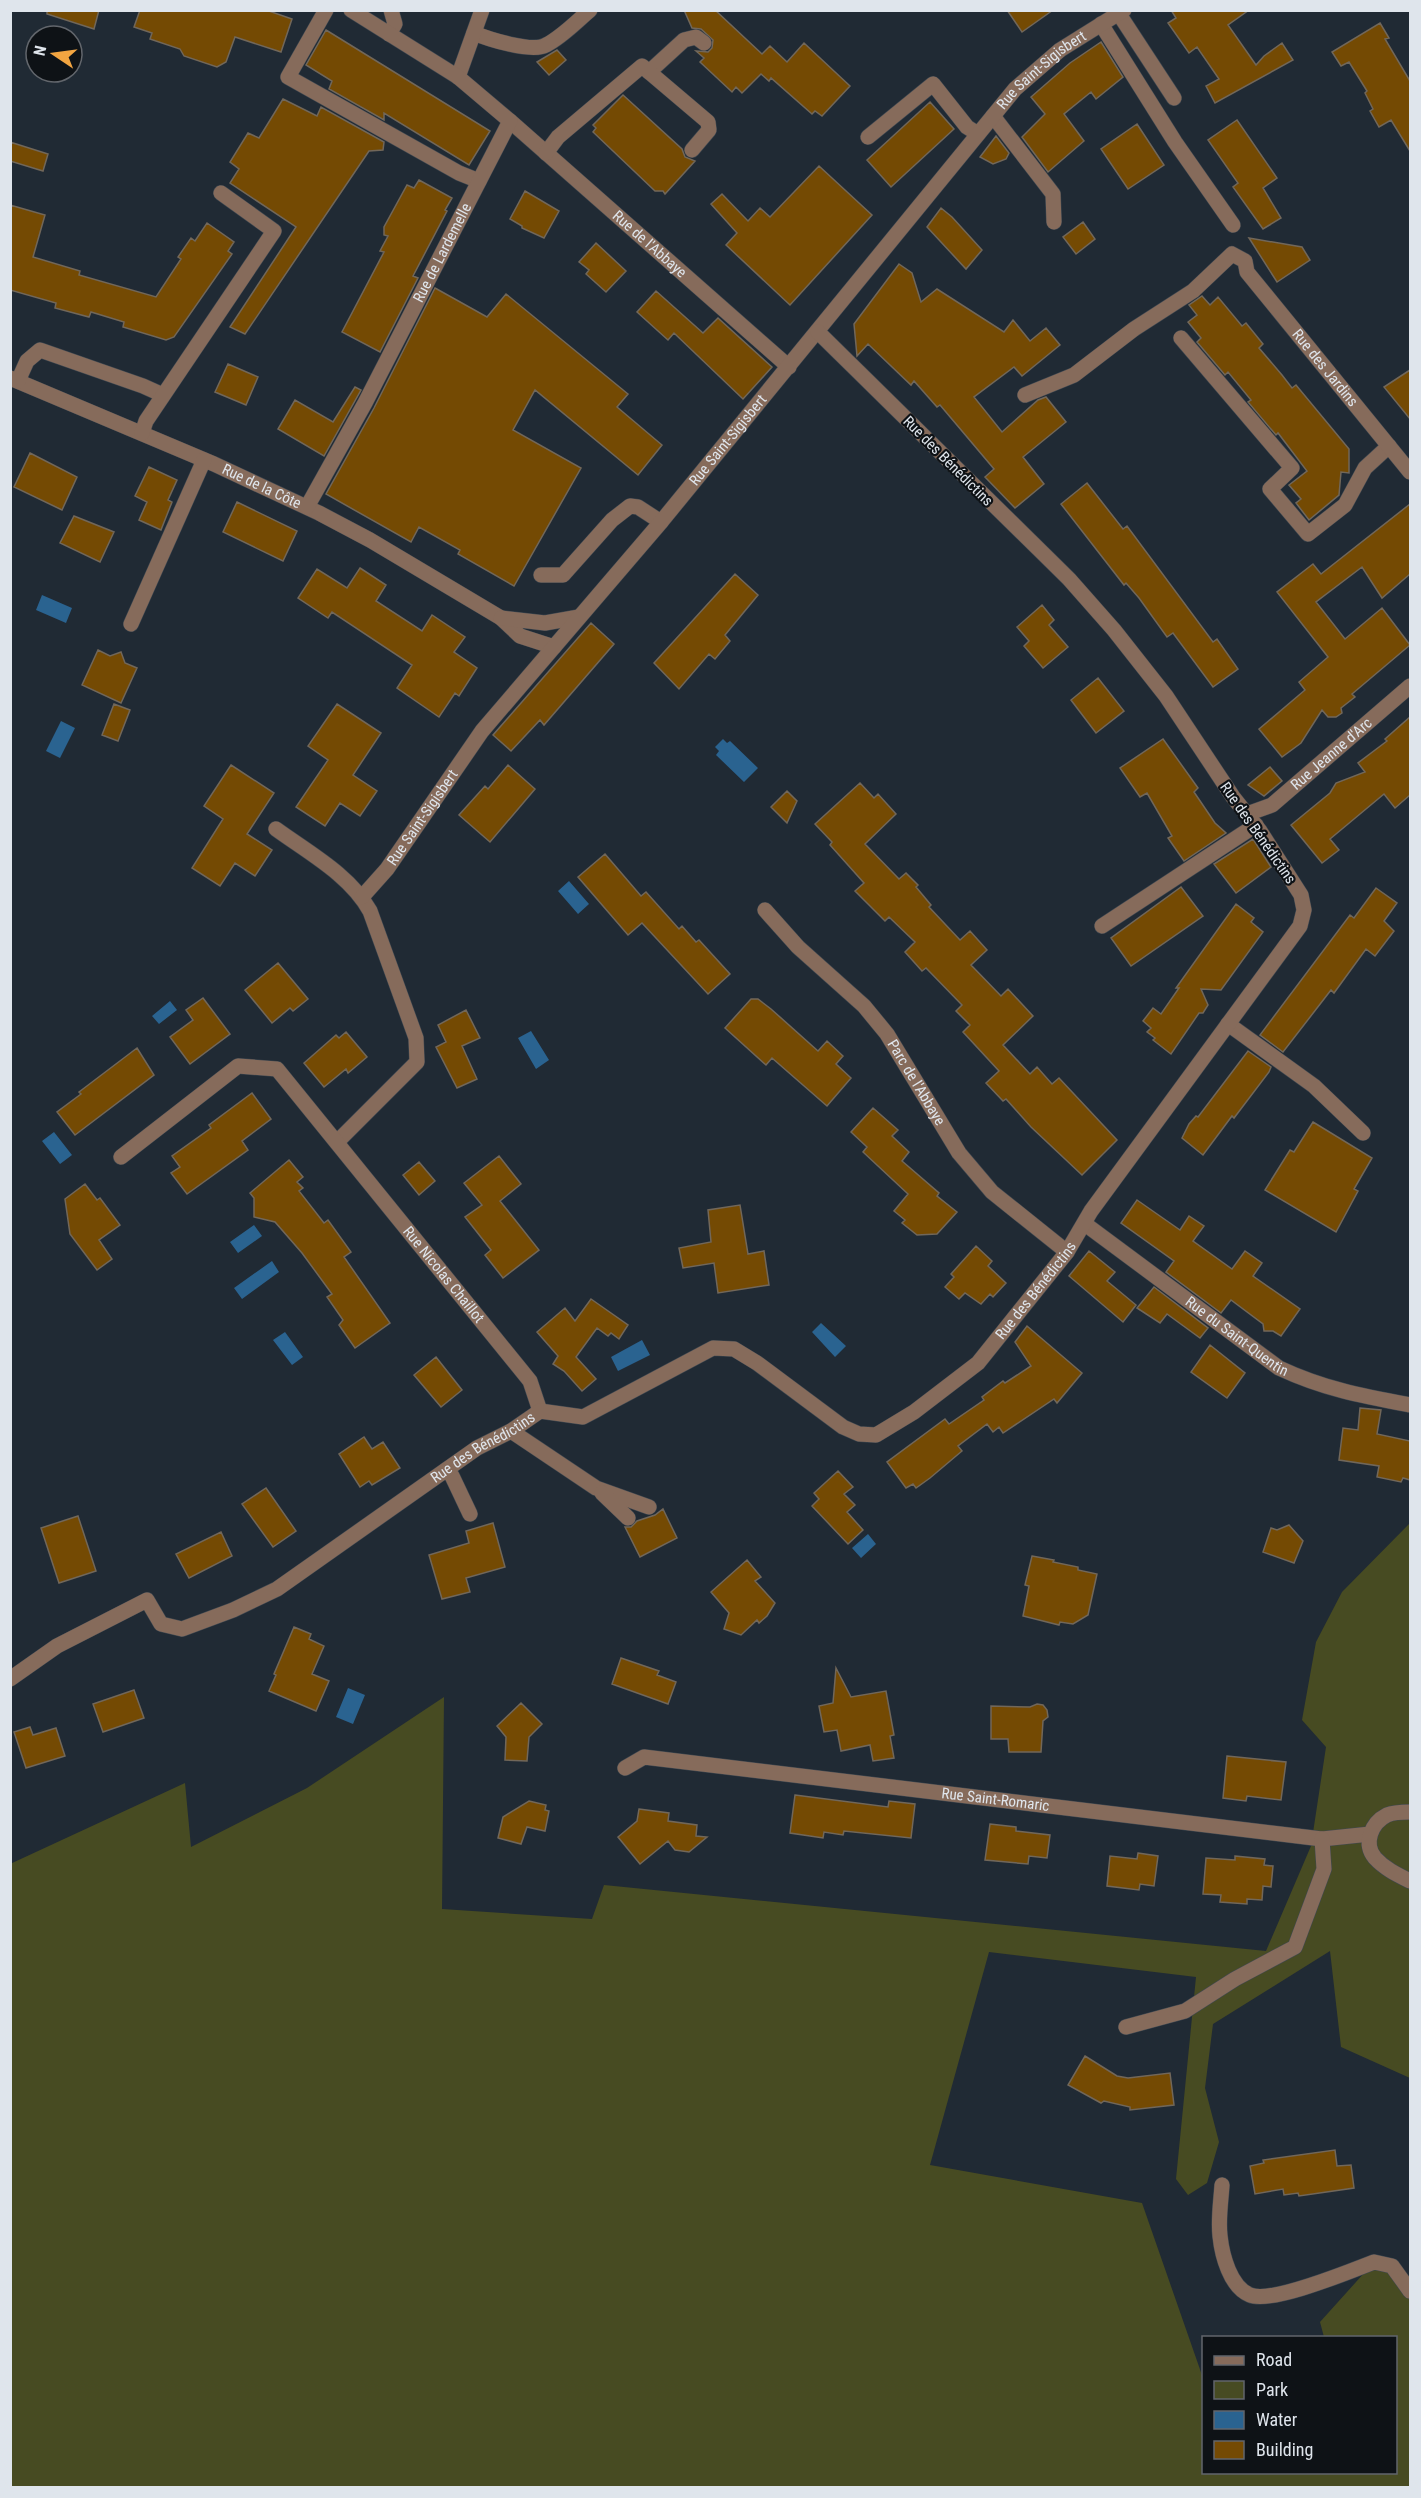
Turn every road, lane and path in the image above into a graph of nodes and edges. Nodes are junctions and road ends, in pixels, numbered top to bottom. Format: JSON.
{"nodes":[{"id":1,"x":326,"y":10,"type":"edge"},
{"id":2,"x":351,"y":10,"type":"edge"},
{"id":3,"x":391,"y":10,"type":"edge"},
{"id":4,"x":482,"y":10,"type":"edge"},
{"id":5,"x":590,"y":10,"type":"edge"},
{"id":6,"x":1121,"y":12,"type":"edge"},
{"id":7,"x":1101,"y":24,"type":"junction"},
{"id":8,"x":474,"y":33,"type":"junction"},
{"id":9,"x":389,"y":34,"type":"junction"},
{"id":10,"x":704,"y":43,"type":"dead end"},
{"id":11,"x":649,"y":72,"type":"junction"},
{"id":12,"x":458,"y":77,"type":"junction"},
{"id":13,"x":1174,"y":98,"type":"dead end"},
{"id":14,"x":993,"y":116,"type":"junction"},
{"id":15,"x":510,"y":121,"type":"junction"},
{"id":16,"x":978,"y":134,"type":"junction"},
{"id":17,"x":868,"y":137,"type":"dead end"},
{"id":18,"x":692,"y":150,"type":"dead end"},
{"id":19,"x":546,"y":153,"type":"junction"},
{"id":20,"x":479,"y":182,"type":"junction"},
{"id":21,"x":221,"y":193,"type":"dead end"},
{"id":22,"x":1054,"y":222,"type":"dead end"},
{"id":23,"x":1233,"y":225,"type":"dead end"},
{"id":24,"x":818,"y":332,"type":"junction"},
{"id":25,"x":1181,"y":338,"type":"dead end"},
{"id":26,"x":789,"y":367,"type":"junction"},
{"id":27,"x":14,"y":380,"type":"edge"},
{"id":28,"x":163,"y":395,"type":"junction"},
{"id":29,"x":1025,"y":395,"type":"dead end"},
{"id":30,"x":142,"y":433,"type":"junction"},
{"id":31,"x":1389,"y":446,"type":"junction"},
{"id":32,"x":204,"y":460,"type":"junction"},
{"id":33,"x":1410,"y":472,"type":"edge"},
{"id":34,"x":307,"y":507,"type":"junction"},
{"id":35,"x":661,"y":522,"type":"junction"},
{"id":36,"x":541,"y":575,"type":"dead end"},
{"id":37,"x":579,"y":617,"type":"junction"},
{"id":38,"x":501,"y":618,"type":"junction"},
{"id":39,"x":131,"y":624,"type":"dead end"},
{"id":40,"x":554,"y":647,"type":"junction"},
{"id":41,"x":1410,"y":686,"type":"edge"},
{"id":42,"x":1252,"y":819,"type":"junction"},
{"id":43,"x":276,"y":829,"type":"dead end"},
{"id":44,"x":362,"y":897,"type":"junction"},
{"id":45,"x":765,"y":910,"type":"dead end"},
{"id":46,"x":1102,"y":926,"type":"dead end"},
{"id":47,"x":1228,"y":1024,"type":"junction"},
{"id":48,"x":1364,"y":1133,"type":"dead end"},
{"id":49,"x":337,"y":1142,"type":"junction"},
{"id":50,"x":121,"y":1157,"type":"dead end"},
{"id":51,"x":1084,"y":1224,"type":"junction"},
{"id":52,"x":1067,"y":1252,"type":"junction"},
{"id":53,"x":1410,"y":1405,"type":"edge"},
{"id":54,"x":540,"y":1411,"type":"junction"},
{"id":55,"x":511,"y":1431,"type":"junction"},
{"id":56,"x":446,"y":1470,"type":"junction"},
{"id":57,"x":597,"y":1488,"type":"junction"},
{"id":58,"x":650,"y":1507,"type":"dead end"},
{"id":59,"x":470,"y":1514,"type":"dead end"},
{"id":60,"x":628,"y":1518,"type":"dead end"},
{"id":61,"x":14,"y":1676,"type":"edge"},
{"id":62,"x":625,"y":1768,"type":"dead end"},
{"id":63,"x":1410,"y":1812,"type":"edge"},
{"id":64,"x":1370,"y":1834,"type":"junction"},
{"id":65,"x":1322,"y":1839,"type":"junction"},
{"id":66,"x":1410,"y":1881,"type":"edge"},
{"id":67,"x":1126,"y":2027,"type":"dead end"},
{"id":68,"x":1222,"y":2185,"type":"dead end"},
{"id":69,"x":1410,"y":2291,"type":"edge"}],
"edges":[{"from":1,"to":20,"type":"street"},
{"from":2,"to":9,"type":"street"},
{"from":3,"to":9,"type":"street"},
{"from":4,"to":8,"type":"street"},
{"from":5,"to":8,"type":"street"},
{"from":6,"to":7,"type":"street","name":"Rue Saint-Sigisbert"},
{"from":6,"to":13,"type":"street"},
{"from":7,"to":14,"type":"street","name":"Rue Saint-Sigisbert"},
{"from":7,"to":23,"type":"street"},
{"from":8,"to":12,"type":"street"},
{"from":9,"to":12,"type":"street"},
{"from":10,"to":11,"type":"street"},
{"from":11,"to":18,"type":"street"},
{"from":11,"to":19,"type":"street"},
{"from":12,"to":15,"type":"street"},
{"from":14,"to":16,"type":"street","name":"Rue Saint-Sigisbert"},
{"from":14,"to":22,"type":"street"},
{"from":15,"to":19,"type":"street","name":"Rue de l'Abbaye"},
{"from":15,"to":20,"type":"street","name":"Rue de Lardemelle"},
{"from":16,"to":17,"type":"street"},
{"from":16,"to":24,"type":"street","name":"Rue Saint-Sigisbert"},
{"from":19,"to":26,"type":"street","name":"Rue de l'Abbaye"},
{"from":20,"to":34,"type":"street","name":"Rue de Lardemelle"},
{"from":21,"to":28,"type":"street"},
{"from":24,"to":26,"type":"street","name":"Rue Saint-Sigisbert"},
{"from":24,"to":42,"type":"street","name":"Rue des Bénédictins"},
{"from":25,"to":31,"type":"street"},
{"from":26,"to":35,"type":"street","name":"Rue Saint-Sigisbert"},
{"from":27,"to":28,"type":"street"},
{"from":27,"to":30,"type":"street","name":"Rue de la Côte"},
{"from":28,"to":30,"type":"street"},
{"from":29,"to":31,"type":"street","name":"Rue des Jardins"},
{"from":30,"to":32,"type":"street","name":"Rue de la Côte"},
{"from":31,"to":33,"type":"street","name":"Rue des Jardins"},
{"from":32,"to":34,"type":"street","name":"Rue de la Côte"},
{"from":32,"to":39,"type":"street"},
{"from":34,"to":38,"type":"street","name":"Rue de la Côte"},
{"from":35,"to":36,"type":"street"},
{"from":35,"to":37,"type":"street","name":"Rue Saint-Sigisbert"},
{"from":37,"to":38,"type":"street","name":"Rue de la Côte"},
{"from":37,"to":40,"type":"street","name":"Rue Saint-Sigisbert"},
{"from":38,"to":40,"type":"street","name":"Rue de la Côte"},
{"from":40,"to":44,"type":"street","name":"Rue Saint-Sigisbert"},
{"from":41,"to":42,"type":"street","name":"Rue Jeanne d'Arc"},
{"from":42,"to":46,"type":"street","name":"Rue Jeanne d'Arc"},
{"from":42,"to":47,"type":"street","name":"Rue des Bénédictins"},
{"from":43,"to":44,"type":"street"},
{"from":44,"to":49,"type":"street"},
{"from":45,"to":52,"type":"street","name":"Parc de l'Abbaye"},
{"from":47,"to":48,"type":"street"},
{"from":47,"to":51,"type":"street","name":"Rue des Bénédictins"},
{"from":49,"to":50,"type":"street","name":"Rue Nicolas Chaillot"},
{"from":49,"to":54,"type":"street","name":"Rue Nicolas Chaillot"},
{"from":51,"to":52,"type":"street","name":"Rue des Bénédictins"},
{"from":51,"to":53,"type":"street","name":"Rue du Saint-Quentin"},
{"from":52,"to":54,"type":"street","name":"Rue des Bénédictins"},
{"from":54,"to":55,"type":"street","name":"Rue des Bénédictins"},
{"from":55,"to":56,"type":"street","name":"Rue des Bénédictins"},
{"from":55,"to":57,"type":"street"},
{"from":56,"to":59,"type":"street"},
{"from":56,"to":61,"type":"street","name":"Rue des Bénédictins"},
{"from":57,"to":58,"type":"street"},
{"from":57,"to":60,"type":"street"},
{"from":62,"to":65,"type":"street","name":"Rue Saint-Romaric"},
{"from":63,"to":64,"type":"street"},
{"from":64,"to":65,"type":"street","name":"Rue Saint-Romaric"},
{"from":64,"to":66,"type":"street"},
{"from":65,"to":67,"type":"street"},
{"from":68,"to":69,"type":"street"}]}
